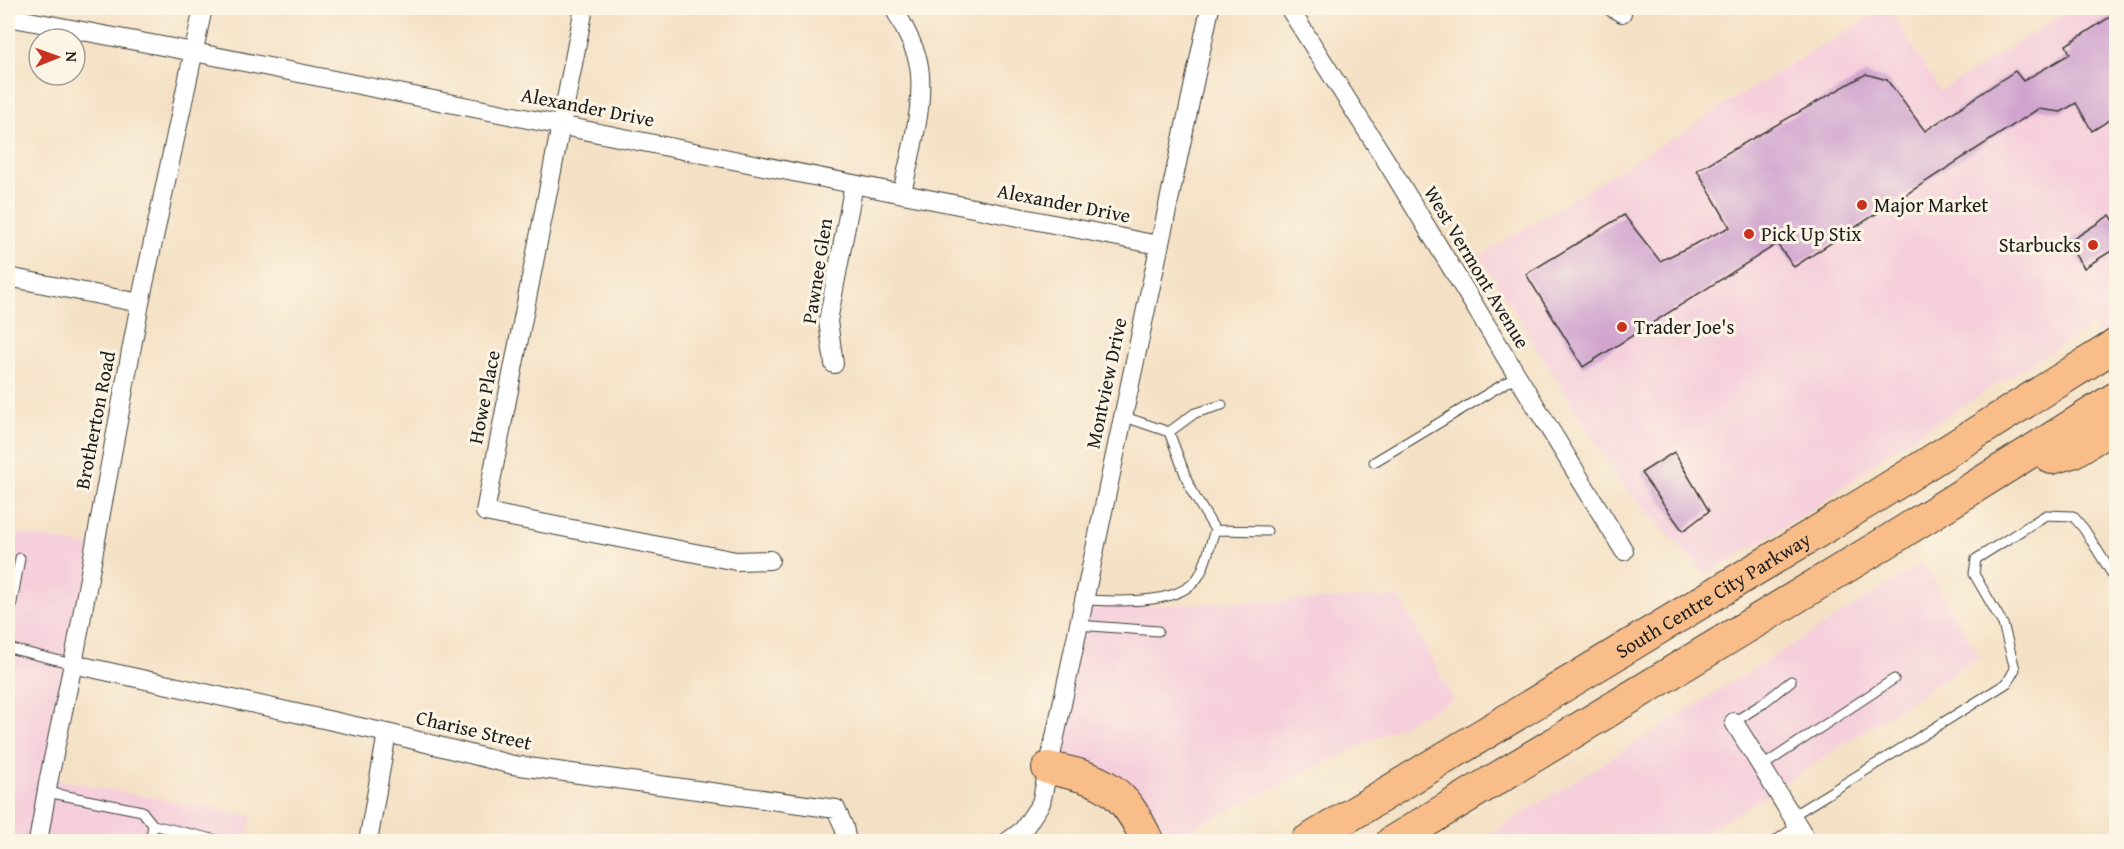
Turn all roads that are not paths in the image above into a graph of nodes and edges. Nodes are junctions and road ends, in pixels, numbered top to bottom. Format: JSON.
{"nodes":[{"id":1,"x":203,"y":8,"type":"edge"},
{"id":2,"x":584,"y":8,"type":"edge"},
{"id":3,"x":894,"y":8,"type":"edge"},
{"id":4,"x":1210,"y":8,"type":"edge"},
{"id":5,"x":1289,"y":8,"type":"edge"},
{"id":6,"x":8,"y":17,"type":"edge"},
{"id":7,"x":194,"y":52,"type":"junction"},
{"id":8,"x":559,"y":124,"type":"junction"},
{"id":9,"x":854,"y":184,"type":"junction"},
{"id":10,"x":902,"y":193,"type":"junction"},
{"id":11,"x":1158,"y":244,"type":"junction"},
{"id":12,"x":8,"y":277,"type":"edge"},
{"id":13,"x":140,"y":303,"type":"junction"},
{"id":14,"x":2116,"y":345,"type":"edge"},
{"id":15,"x":834,"y":364,"type":"dead end"},
{"id":16,"x":1517,"y":375,"type":"junction"},
{"id":17,"x":2116,"y":398,"type":"edge"},
{"id":18,"x":1222,"y":405,"type":"dead end"},
{"id":19,"x":1122,"y":416,"type":"junction"},
{"id":20,"x":2116,"y":425,"type":"edge"},
{"id":21,"x":1169,"y":432,"type":"junction"},
{"id":22,"x":1374,"y":462,"type":"dead end"},
{"id":23,"x":1999,"y":473,"type":"junction"},
{"id":24,"x":1215,"y":530,"type":"junction"},
{"id":25,"x":1267,"y":531,"type":"dead end"},
{"id":26,"x":1624,"y":551,"type":"dead end"},
{"id":27,"x":20,"y":558,"type":"dead end"},
{"id":28,"x":770,"y":560,"type":"dead end"},
{"id":29,"x":2116,"y":580,"type":"edge"},
{"id":30,"x":10,"y":595,"type":"edge"},
{"id":31,"x":1083,"y":600,"type":"junction"},
{"id":32,"x":8,"y":625,"type":"edge"},
{"id":33,"x":1078,"y":626,"type":"junction"},
{"id":34,"x":1158,"y":631,"type":"dead end"},
{"id":35,"x":8,"y":648,"type":"edge"},
{"id":36,"x":74,"y":664,"type":"junction"},
{"id":37,"x":1894,"y":679,"type":"dead end"},
{"id":38,"x":1791,"y":681,"type":"dead end"},
{"id":39,"x":1734,"y":722,"type":"joint"},
{"id":40,"x":387,"y":733,"type":"junction"},
{"id":41,"x":1761,"y":767,"type":"junction"},
{"id":42,"x":1048,"y":768,"type":"junction"},
{"id":43,"x":47,"y":792,"type":"junction"},
{"id":44,"x":1795,"y":820,"type":"junction"},
{"id":45,"x":153,"y":825,"type":"junction"},
{"id":46,"x":38,"y":842,"type":"edge"},
{"id":47,"x":150,"y":842,"type":"edge"},
{"id":48,"x":217,"y":842,"type":"edge"},
{"id":49,"x":368,"y":842,"type":"edge"},
{"id":50,"x":847,"y":842,"type":"edge"},
{"id":51,"x":1006,"y":842,"type":"edge"},
{"id":52,"x":1148,"y":842,"type":"edge"},
{"id":53,"x":1306,"y":842,"type":"edge"},
{"id":54,"x":1392,"y":842,"type":"edge"},
{"id":55,"x":1774,"y":842,"type":"edge"},
{"id":56,"x":1808,"y":842,"type":"edge"}],
"edges":[{"from":1,"to":7,"type":"street","name":"Brotherton Road"},
{"from":2,"to":8,"type":"street","name":"Howe Place"},
{"from":3,"to":10,"type":"street"},
{"from":4,"to":11,"type":"street","name":"Montview Drive"},
{"from":5,"to":16,"type":"street","name":"West Vermont Avenue"},
{"from":6,"to":7,"type":"street","name":"Alexander Drive"},
{"from":7,"to":8,"type":"street","name":"Alexander Drive"},
{"from":7,"to":13,"type":"street","name":"Brotherton Road"},
{"from":8,"to":9,"type":"street","name":"Alexander Drive"},
{"from":8,"to":28,"type":"street","name":"Howe Place"},
{"from":9,"to":10,"type":"street","name":"Alexander Drive"},
{"from":9,"to":15,"type":"street","name":"Pawnee Glen"},
{"from":10,"to":11,"type":"street","name":"Alexander Drive"},
{"from":11,"to":19,"type":"street","name":"Montview Drive"},
{"from":12,"to":13,"type":"street"},
{"from":13,"to":36,"type":"street","name":"Brotherton Road"},
{"from":14,"to":53,"type":"highway","name":"South Centre City Parkway"},
{"from":16,"to":22,"type":"lane"},
{"from":16,"to":26,"type":"street","name":"West Vermont Avenue"},
{"from":17,"to":23,"type":"highway"},
{"from":18,"to":21,"type":"lane"},
{"from":19,"to":21,"type":"lane"},
{"from":19,"to":31,"type":"street","name":"Montview Drive"},
{"from":20,"to":23,"type":"highway"},
{"from":21,"to":24,"type":"lane"},
{"from":23,"to":54,"type":"highway"},
{"from":24,"to":25,"type":"lane"},
{"from":24,"to":31,"type":"lane"},
{"from":27,"to":30,"type":"lane"},
{"from":29,"to":44,"type":"lane"},
{"from":30,"to":32,"type":"lane"},
{"from":31,"to":33,"type":"street","name":"Montview Drive"},
{"from":33,"to":34,"type":"lane"},
{"from":33,"to":42,"type":"street","name":"Montview Drive"},
{"from":35,"to":36,"type":"lane"},
{"from":36,"to":40,"type":"street","name":"Charise Street"},
{"from":36,"to":43,"type":"street","name":"Brotherton Road"},
{"from":37,"to":41,"type":"lane"},
{"from":38,"to":39,"type":"lane"},
{"from":39,"to":41,"type":"street"},
{"from":40,"to":49,"type":"street"},
{"from":40,"to":50,"type":"street","name":"Charise Street"},
{"from":41,"to":44,"type":"street"},
{"from":42,"to":51,"type":"street","name":"Montview Drive"},
{"from":42,"to":52,"type":"highway"},
{"from":43,"to":45,"type":"lane"},
{"from":43,"to":46,"type":"street","name":"Brotherton Road"},
{"from":44,"to":55,"type":"lane"},
{"from":44,"to":56,"type":"street"},
{"from":45,"to":47,"type":"lane"},
{"from":45,"to":48,"type":"lane"}]}
